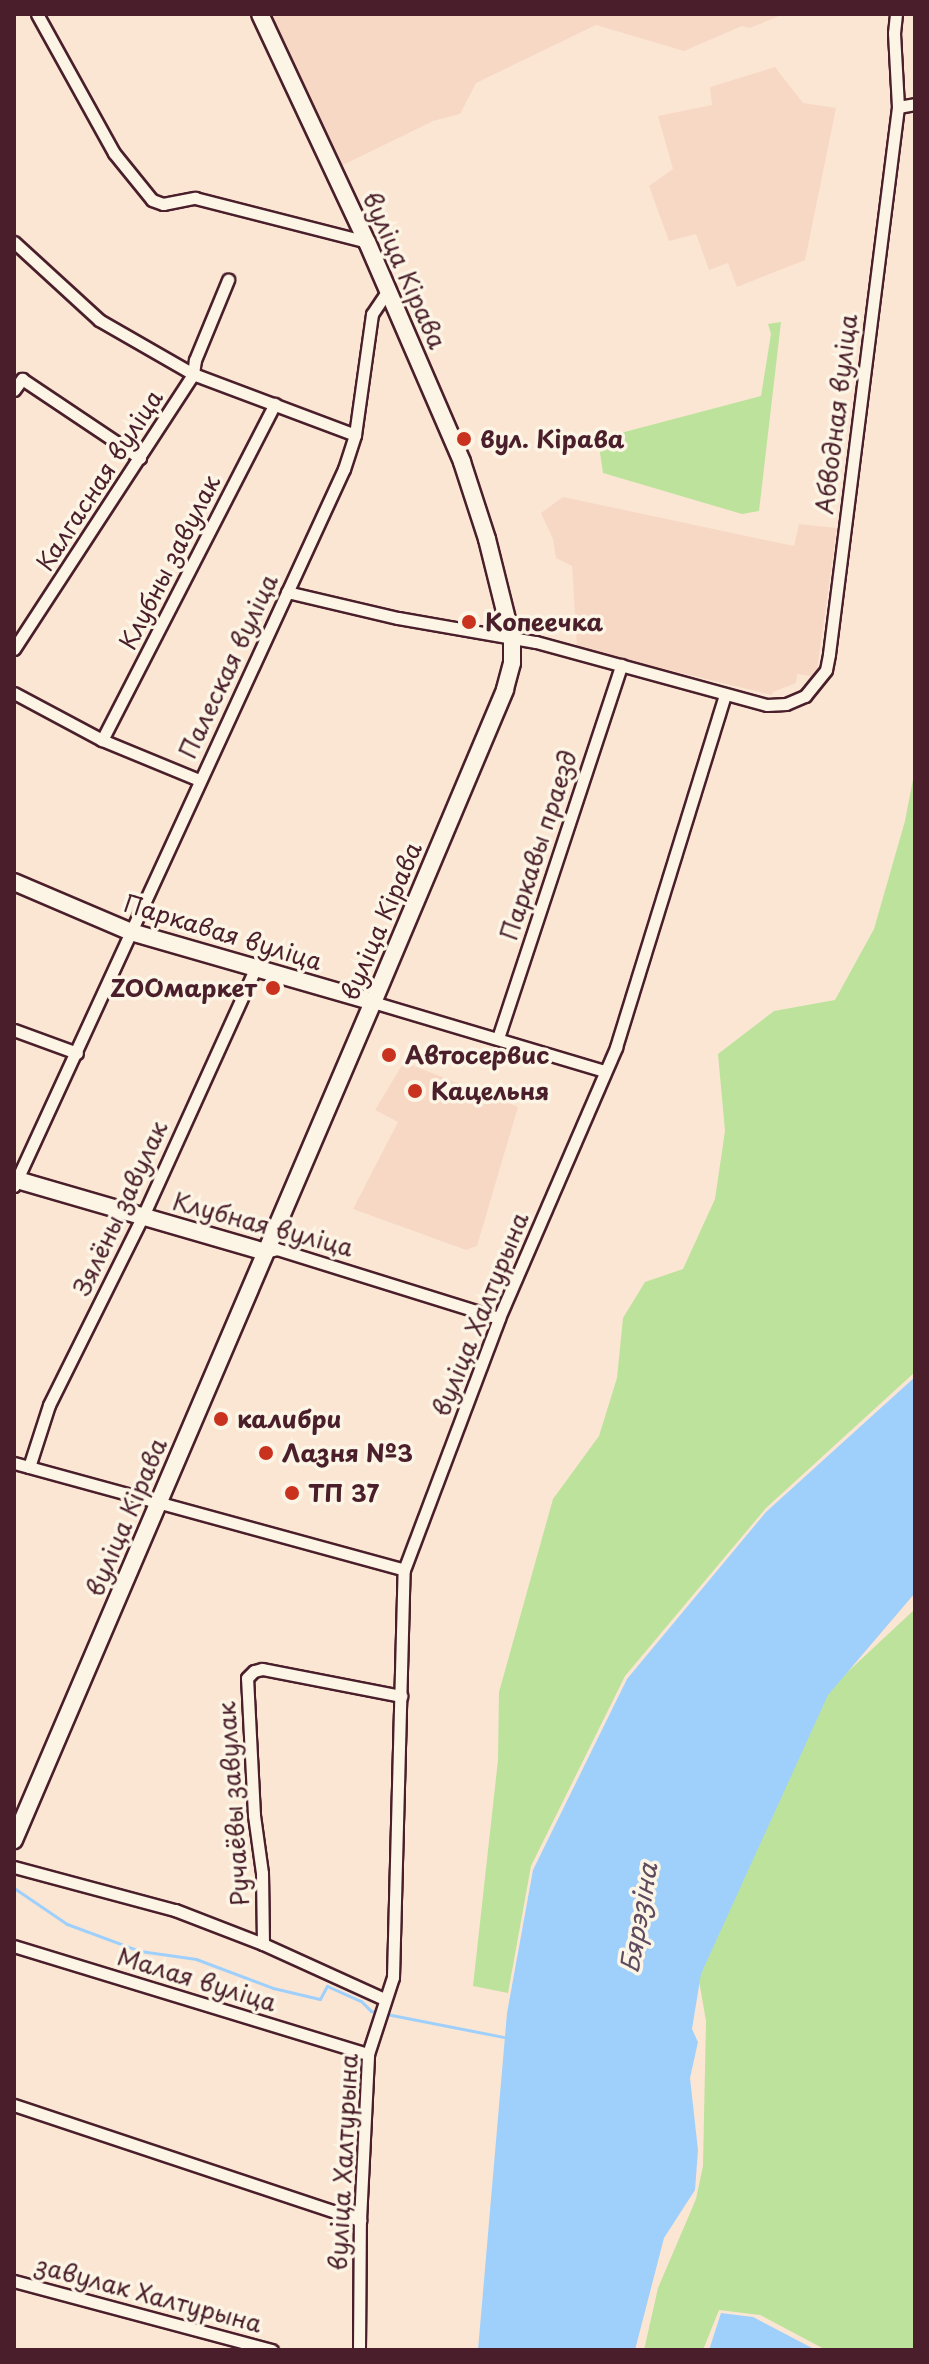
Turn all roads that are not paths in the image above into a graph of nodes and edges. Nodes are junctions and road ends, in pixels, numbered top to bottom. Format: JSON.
{"nodes":[{"id":1,"x":37,"y":14,"type":"edge"},
{"id":2,"x":260,"y":14,"type":"edge"},
{"id":3,"x":896,"y":14,"type":"edge"},
{"id":4,"x":915,"y":104,"type":"edge"},
{"id":5,"x":898,"y":107,"type":"junction"},
{"id":6,"x":14,"y":242,"type":"edge"},
{"id":7,"x":367,"y":242,"type":"junction"},
{"id":8,"x":228,"y":280,"type":"dead end"},
{"id":9,"x":388,"y":290,"type":"junction"},
{"id":10,"x":193,"y":374,"type":"junction"},
{"id":11,"x":14,"y":390,"type":"edge"},
{"id":12,"x":275,"y":404,"type":"junction"},
{"id":13,"x":355,"y":435,"type":"junction"},
{"id":14,"x":140,"y":458,"type":"junction"},
{"id":15,"x":287,"y":592,"type":"junction"},
{"id":16,"x":512,"y":639,"type":"junction"},
{"id":17,"x":14,"y":649,"type":"edge"},
{"id":18,"x":621,"y":665,"type":"junction"},
{"id":19,"x":14,"y":693,"type":"edge"},
{"id":20,"x":725,"y":695,"type":"junction"},
{"id":21,"x":102,"y":740,"type":"junction"},
{"id":22,"x":199,"y":780,"type":"junction"},
{"id":23,"x":14,"y":882,"type":"edge"},
{"id":24,"x":131,"y":932,"type":"junction"},
{"id":25,"x":255,"y":969,"type":"junction"},
{"id":26,"x":373,"y":1002,"type":"junction"},
{"id":27,"x":14,"y":1030,"type":"edge"},
{"id":28,"x":498,"y":1038,"type":"junction"},
{"id":29,"x":77,"y":1053,"type":"junction"},
{"id":30,"x":605,"y":1071,"type":"junction"},
{"id":31,"x":15,"y":1182,"type":"edge"},
{"id":32,"x":143,"y":1216,"type":"junction"},
{"id":33,"x":265,"y":1252,"type":"junction"},
{"id":34,"x":499,"y":1318,"type":"junction"},
{"id":35,"x":14,"y":1463,"type":"edge"},
{"id":36,"x":29,"y":1467,"type":"junction"},
{"id":37,"x":159,"y":1500,"type":"junction"},
{"id":38,"x":404,"y":1570,"type":"junction"},
{"id":39,"x":401,"y":1696,"type":"junction"},
{"id":40,"x":14,"y":1840,"type":"edge"},
{"id":41,"x":14,"y":1867,"type":"edge"},
{"id":42,"x":263,"y":1944,"type":"junction"},
{"id":43,"x":14,"y":1946,"type":"edge"},
{"id":44,"x":381,"y":2008,"type":"junction"},
{"id":45,"x":368,"y":2054,"type":"junction"},
{"id":46,"x":14,"y":2105,"type":"edge"},
{"id":47,"x":360,"y":2220,"type":"junction"},
{"id":48,"x":14,"y":2281,"type":"edge"},
{"id":49,"x":272,"y":2350,"type":"edge"},
{"id":50,"x":359,"y":2350,"type":"edge"}],
"edges":[{"from":1,"to":7,"type":"street"},
{"from":2,"to":7,"type":"main road","name":"вуліца Кірава"},
{"from":3,"to":5,"type":"street","name":"Абводная вуліца"},
{"from":4,"to":5,"type":"street"},
{"from":5,"to":20,"type":"street","name":"Абводная вуліца"},
{"from":6,"to":10,"type":"street"},
{"from":7,"to":9,"type":"main road","name":"вуліца Кірава"},
{"from":8,"to":10,"type":"street","name":"Калгасная вуліца"},
{"from":9,"to":13,"type":"street","name":"Палеская вуліца"},
{"from":9,"to":16,"type":"main road","name":"вуліца Кірава"},
{"from":10,"to":12,"type":"street"},
{"from":10,"to":14,"type":"street","name":"Калгасная вуліца"},
{"from":11,"to":14,"type":"street"},
{"from":12,"to":13,"type":"street"},
{"from":12,"to":21,"type":"street","name":"Клубны завулак"},
{"from":13,"to":15,"type":"street","name":"Палеская вуліца"},
{"from":14,"to":17,"type":"street","name":"Калгасная вуліца"},
{"from":15,"to":16,"type":"street"},
{"from":15,"to":22,"type":"street","name":"Палеская вуліца"},
{"from":16,"to":18,"type":"street"},
{"from":16,"to":26,"type":"main road","name":"вуліца Кірава"},
{"from":18,"to":20,"type":"street"},
{"from":18,"to":28,"type":"street","name":"Паркавы праезд"},
{"from":19,"to":21,"type":"street"},
{"from":20,"to":30,"type":"street","name":"вуліца Халтурына"},
{"from":21,"to":22,"type":"street"},
{"from":22,"to":24,"type":"street","name":"Палеская вуліца"},
{"from":23,"to":24,"type":"main road","name":"Паркавая вуліца"},
{"from":24,"to":25,"type":"main road","name":"Паркавая вуліца"},
{"from":24,"to":29,"type":"street","name":"Палеская вуліца"},
{"from":25,"to":26,"type":"main road","name":"Паркавая вуліца"},
{"from":25,"to":32,"type":"street","name":"Зялёны завулак"},
{"from":26,"to":28,"type":"street","name":"Паркавая вуліца"},
{"from":26,"to":33,"type":"main road","name":"вуліца Кірава"},
{"from":27,"to":29,"type":"street"},
{"from":28,"to":30,"type":"street","name":"Паркавая вуліца"},
{"from":29,"to":31,"type":"street","name":"Палеская вуліца"},
{"from":30,"to":34,"type":"street","name":"вуліца Халтурына"},
{"from":31,"to":32,"type":"main road","name":"Клубная вуліца"},
{"from":32,"to":33,"type":"main road","name":"Клубная вуліца"},
{"from":32,"to":36,"type":"street","name":"Зялёны завулак"},
{"from":33,"to":34,"type":"street","name":"Клубная вуліца"},
{"from":33,"to":37,"type":"main road","name":"вуліца Кірава"},
{"from":34,"to":38,"type":"street","name":"вуліца Халтурына"},
{"from":35,"to":36,"type":"street"},
{"from":36,"to":37,"type":"street"},
{"from":37,"to":38,"type":"street"},
{"from":37,"to":40,"type":"main road","name":"вуліца Кірава"},
{"from":38,"to":39,"type":"street","name":"вуліца Халтурына"},
{"from":39,"to":42,"type":"street","name":"Ручаёвы завулак"},
{"from":39,"to":44,"type":"street","name":"вуліца Халтурына"},
{"from":41,"to":42,"type":"street"},
{"from":42,"to":44,"type":"street"},
{"from":43,"to":45,"type":"street","name":"Малая вуліца"},
{"from":44,"to":45,"type":"street","name":"вуліца Халтурына"},
{"from":45,"to":47,"type":"street","name":"вуліца Халтурына"},
{"from":46,"to":47,"type":"street"},
{"from":47,"to":50,"type":"street","name":"вуліца Халтурына"},
{"from":48,"to":49,"type":"street","name":"завулак Халтурына"}]}
